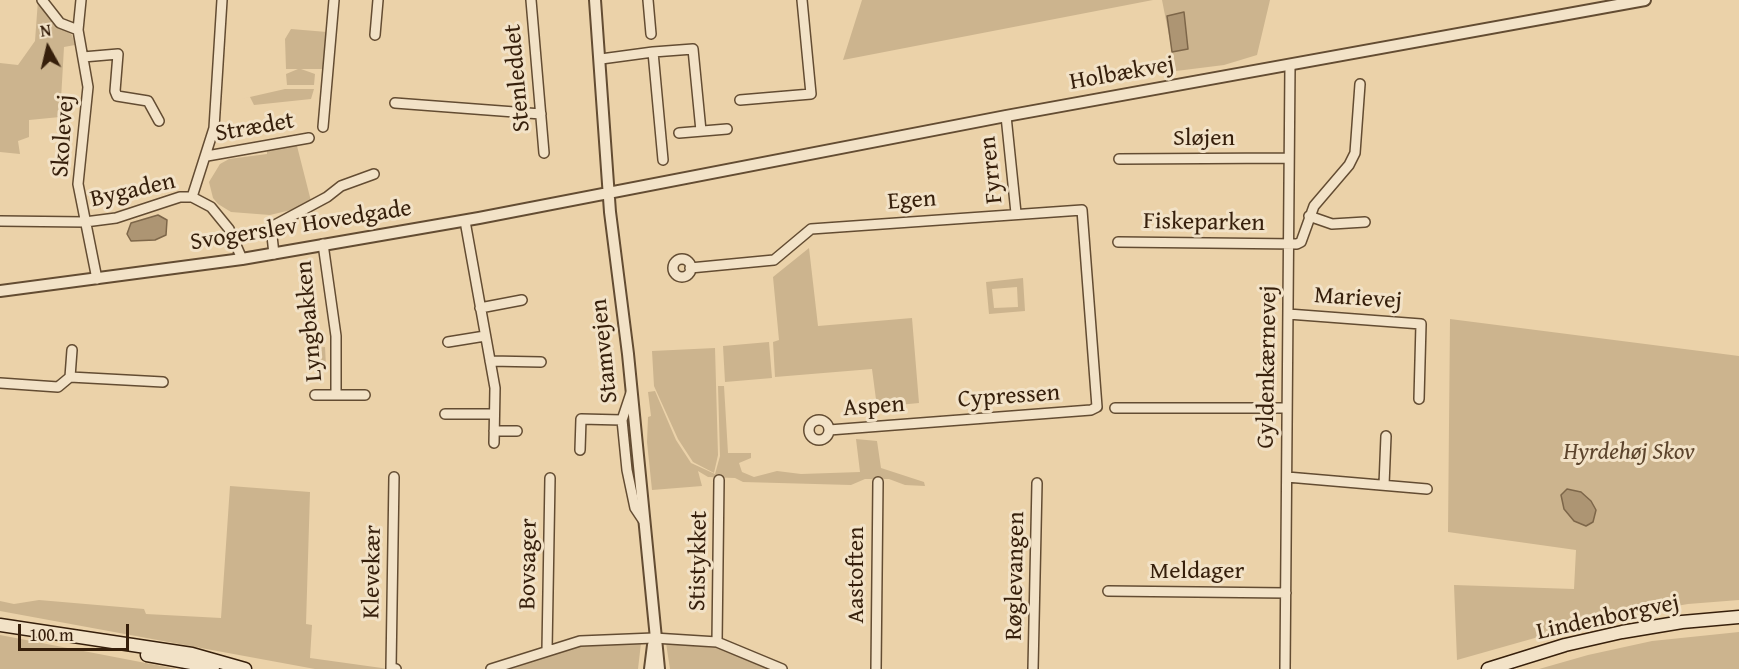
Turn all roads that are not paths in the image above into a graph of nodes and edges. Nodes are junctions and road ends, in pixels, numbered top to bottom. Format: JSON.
{"nodes":[{"id":1,"x":42,"y":0,"type":"edge"},
{"id":2,"x":81,"y":0,"type":"edge"},
{"id":3,"x":222,"y":0,"type":"edge"},
{"id":4,"x":334,"y":0,"type":"edge"},
{"id":5,"x":378,"y":0,"type":"edge"},
{"id":6,"x":531,"y":0,"type":"edge"},
{"id":7,"x":595,"y":0,"type":"edge"},
{"id":8,"x":648,"y":0,"type":"edge"},
{"id":9,"x":802,"y":0,"type":"edge"},
{"id":10,"x":1645,"y":0,"type":"edge"},
{"id":11,"x":78,"y":30,"type":"junction"},
{"id":12,"x":651,"y":34,"type":"dead end"},
{"id":13,"x":375,"y":35,"type":"dead end"},
{"id":14,"x":653,"y":52,"type":"junction"},
{"id":15,"x":83,"y":57,"type":"junction"},
{"id":16,"x":601,"y":59,"type":"junction"},
{"id":17,"x":1290,"y":65,"type":"junction"},
{"id":18,"x":1360,"y":84,"type":"dead end"},
{"id":19,"x":740,"y":100,"type":"dead end"},
{"id":20,"x":395,"y":103,"type":"dead end"},
{"id":21,"x":541,"y":114,"type":"junction"},
{"id":22,"x":1006,"y":116,"type":"junction"},
{"id":23,"x":159,"y":121,"type":"dead end"},
{"id":24,"x":323,"y":127,"type":"dead end"},
{"id":25,"x":727,"y":129,"type":"dead end"},
{"id":26,"x":701,"y":131,"type":"junction"},
{"id":27,"x":679,"y":133,"type":"dead end"},
{"id":28,"x":309,"y":138,"type":"dead end"},
{"id":29,"x":544,"y":153,"type":"dead end"},
{"id":30,"x":207,"y":156,"type":"junction"},
{"id":31,"x":1289,"y":158,"type":"junction"},
{"id":32,"x":1119,"y":159,"type":"dead end"},
{"id":33,"x":663,"y":160,"type":"dead end"},
{"id":34,"x":374,"y":174,"type":"dead end"},
{"id":35,"x":608,"y":195,"type":"junction"},
{"id":36,"x":192,"y":197,"type":"junction"},
{"id":37,"x":1016,"y":213,"type":"junction"},
{"id":38,"x":1309,"y":216,"type":"junction"},
{"id":39,"x":0,"y":221,"type":"edge"},
{"id":40,"x":465,"y":221,"type":"junction"},
{"id":41,"x":85,"y":222,"type":"junction"},
{"id":42,"x":1365,"y":222,"type":"dead end"},
{"id":43,"x":1118,"y":242,"type":"dead end"},
{"id":44,"x":323,"y":244,"type":"junction"},
{"id":45,"x":1289,"y":244,"type":"junction"},
{"id":46,"x":274,"y":254,"type":"junction"},
{"id":47,"x":242,"y":259,"type":"junction"},
{"id":48,"x":690,"y":268,"type":"dead end"},
{"id":49,"x":97,"y":279,"type":"junction"},
{"id":50,"x":0,"y":291,"type":"edge"},
{"id":51,"x":522,"y":300,"type":"dead end"},
{"id":52,"x":480,"y":308,"type":"junction"},
{"id":53,"x":1288,"y":314,"type":"junction"},
{"id":54,"x":485,"y":336,"type":"junction"},
{"id":55,"x":448,"y":342,"type":"dead end"},
{"id":56,"x":72,"y":350,"type":"dead end"},
{"id":57,"x":490,"y":361,"type":"junction"},
{"id":58,"x":541,"y":362,"type":"dead end"},
{"id":59,"x":70,"y":377,"type":"junction"},
{"id":60,"x":163,"y":382,"type":"dead end"},
{"id":61,"x":0,"y":383,"type":"edge"},
{"id":62,"x":631,"y":391,"type":"junction"},
{"id":63,"x":315,"y":395,"type":"dead end"},
{"id":64,"x":336,"y":395,"type":"junction"},
{"id":65,"x":365,"y":396,"type":"dead end"},
{"id":66,"x":1419,"y":399,"type":"dead end"},
{"id":67,"x":1097,"y":406,"type":"joint"},
{"id":68,"x":1115,"y":408,"type":"dead end"},
{"id":69,"x":1287,"y":408,"type":"junction"},
{"id":70,"x":445,"y":414,"type":"dead end"},
{"id":71,"x":494,"y":414,"type":"junction"},
{"id":72,"x":622,"y":420,"type":"junction"},
{"id":73,"x":923,"y":423,"type":"joint"},
{"id":74,"x":829,"y":430,"type":"dead end"},
{"id":75,"x":494,"y":431,"type":"junction"},
{"id":76,"x":517,"y":431,"type":"dead end"},
{"id":77,"x":1386,"y":436,"type":"dead end"},
{"id":78,"x":494,"y":443,"type":"dead end"},
{"id":79,"x":580,"y":450,"type":"dead end"},
{"id":80,"x":394,"y":477,"type":"dead end"},
{"id":81,"x":1287,"y":477,"type":"junction"},
{"id":82,"x":550,"y":478,"type":"dead end"},
{"id":83,"x":719,"y":480,"type":"dead end"},
{"id":84,"x":878,"y":482,"type":"dead end"},
{"id":85,"x":1037,"y":483,"type":"dead end"},
{"id":86,"x":1384,"y":485,"type":"junction"},
{"id":87,"x":1427,"y":489,"type":"dead end"},
{"id":88,"x":644,"y":520,"type":"junction"},
{"id":89,"x":1108,"y":591,"type":"dead end"},
{"id":90,"x":1286,"y":593,"type":"junction"},
{"id":91,"x":1739,"y":617,"type":"edge"},
{"id":92,"x":0,"y":625,"type":"edge"},
{"id":93,"x":79,"y":638,"type":"junction"},
{"id":94,"x":654,"y":638,"type":"junction"},
{"id":95,"x":717,"y":642,"type":"junction"},
{"id":96,"x":547,"y":650,"type":"junction"},
{"id":97,"x":391,"y":668,"type":"edge"},
{"id":98,"x":231,"y":669,"type":"edge"},
{"id":99,"x":245,"y":669,"type":"edge"},
{"id":100,"x":396,"y":669,"type":"edge"},
{"id":101,"x":491,"y":669,"type":"edge"},
{"id":102,"x":650,"y":669,"type":"edge"},
{"id":103,"x":659,"y":669,"type":"edge"},
{"id":104,"x":782,"y":669,"type":"edge"},
{"id":105,"x":876,"y":669,"type":"edge"},
{"id":106,"x":1033,"y":669,"type":"edge"},
{"id":107,"x":1285,"y":669,"type":"edge"},
{"id":108,"x":1488,"y":669,"type":"edge"}],
"edges":[{"from":1,"to":11,"type":"street"},
{"from":2,"to":11,"type":"street","name":"Skolevej"},
{"from":3,"to":30,"type":"street"},
{"from":4,"to":24,"type":"street"},
{"from":5,"to":13,"type":"street"},
{"from":6,"to":21,"type":"street","name":"Stenleddet"},
{"from":7,"to":16,"type":"street","name":"Stamvejen"},
{"from":8,"to":12,"type":"street"},
{"from":9,"to":19,"type":"street"},
{"from":10,"to":17,"type":"street","name":"Holbækvej"},
{"from":11,"to":15,"type":"street","name":"Skolevej"},
{"from":14,"to":16,"type":"street"},
{"from":14,"to":26,"type":"street"},
{"from":14,"to":33,"type":"street"},
{"from":15,"to":23,"type":"street"},
{"from":15,"to":41,"type":"street","name":"Skolevej"},
{"from":16,"to":35,"type":"street","name":"Stamvejen"},
{"from":17,"to":22,"type":"street","name":"Holbækvej"},
{"from":17,"to":31,"type":"street","name":"Gyldenkærnevej"},
{"from":18,"to":38,"type":"street"},
{"from":20,"to":21,"type":"street"},
{"from":21,"to":29,"type":"street","name":"Stenleddet"},
{"from":22,"to":35,"type":"street","name":"Holbækvej"},
{"from":22,"to":37,"type":"street","name":"Fyrren"},
{"from":25,"to":26,"type":"street"},
{"from":26,"to":27,"type":"street"},
{"from":28,"to":30,"type":"street","name":"Strædet"},
{"from":30,"to":36,"type":"street"},
{"from":31,"to":32,"type":"street","name":"Sløjen"},
{"from":31,"to":45,"type":"street","name":"Gyldenkærnevej"},
{"from":34,"to":46,"type":"street"},
{"from":35,"to":40,"type":"street","name":"Svogerslev Hovedgade"},
{"from":35,"to":62,"type":"street","name":"Stamvejen"},
{"from":36,"to":41,"type":"street","name":"Bygaden"},
{"from":36,"to":47,"type":"street","name":"Bygaden"},
{"from":37,"to":48,"type":"street","name":"Egen"},
{"from":37,"to":67,"type":"street","name":"Fyrren"},
{"from":38,"to":42,"type":"street"},
{"from":38,"to":45,"type":"street"},
{"from":39,"to":41,"type":"street","name":"Bygaden"},
{"from":40,"to":44,"type":"street","name":"Svogerslev Hovedgade"},
{"from":40,"to":52,"type":"street"},
{"from":41,"to":49,"type":"street","name":"Skolevej"},
{"from":43,"to":45,"type":"street","name":"Fiskeparken"},
{"from":44,"to":46,"type":"street","name":"Svogerslev Hovedgade"},
{"from":44,"to":64,"type":"street","name":"Lyngbakken"},
{"from":45,"to":53,"type":"street","name":"Gyldenkærnevej"},
{"from":46,"to":47,"type":"street","name":"Svogerslev Hovedgade"},
{"from":47,"to":49,"type":"street","name":"Svogerslev Hovedgade"},
{"from":49,"to":50,"type":"street","name":"Svogerslev Hovedgade"},
{"from":51,"to":52,"type":"street"},
{"from":52,"to":54,"type":"street"},
{"from":53,"to":66,"type":"street","name":"Marievej"},
{"from":53,"to":69,"type":"street","name":"Gyldenkærnevej"},
{"from":54,"to":55,"type":"street"},
{"from":54,"to":57,"type":"street"},
{"from":56,"to":59,"type":"street"},
{"from":57,"to":58,"type":"street"},
{"from":57,"to":71,"type":"street"},
{"from":59,"to":60,"type":"street"},
{"from":59,"to":61,"type":"street"},
{"from":62,"to":72,"type":"street"},
{"from":62,"to":88,"type":"street","name":"Stamvejen"},
{"from":63,"to":64,"type":"street","name":"Lyngbakken"},
{"from":64,"to":65,"type":"street","name":"Lyngbakken"},
{"from":67,"to":73,"type":"street","name":"Cypressen"},
{"from":68,"to":69,"type":"street"},
{"from":69,"to":81,"type":"street","name":"Gyldenkærnevej"},
{"from":70,"to":71,"type":"street"},
{"from":71,"to":75,"type":"street"},
{"from":72,"to":79,"type":"street"},
{"from":72,"to":88,"type":"street"},
{"from":73,"to":74,"type":"street","name":"Aspen"},
{"from":75,"to":76,"type":"street"},
{"from":75,"to":78,"type":"street"},
{"from":77,"to":86,"type":"street"},
{"from":80,"to":97,"type":"street","name":"Klevekær"},
{"from":81,"to":86,"type":"street"},
{"from":81,"to":90,"type":"street","name":"Gyldenkærnevej"},
{"from":82,"to":96,"type":"street","name":"Bovsager"},
{"from":83,"to":95,"type":"street","name":"Stistykket"},
{"from":84,"to":105,"type":"street","name":"Aastoften"},
{"from":85,"to":106,"type":"street","name":"Røglevangen"},
{"from":86,"to":87,"type":"street"},
{"from":88,"to":94,"type":"street","name":"Stamvejen"},
{"from":89,"to":90,"type":"street","name":"Meldager"},
{"from":90,"to":107,"type":"street","name":"Gyldenkærnevej"},
{"from":91,"to":108,"type":"main road","name":"Lindenborgvej"},
{"from":92,"to":93,"type":"main road"},
{"from":93,"to":98,"type":"main road"},
{"from":93,"to":99,"type":"main road"},
{"from":94,"to":95,"type":"street"},
{"from":94,"to":96,"type":"street"},
{"from":94,"to":102,"type":"street","name":"Stamvejen"},
{"from":94,"to":103,"type":"street","name":"Stamvejen"},
{"from":95,"to":104,"type":"street"},
{"from":96,"to":101,"type":"street"},
{"from":97,"to":100,"type":"street"}]}
